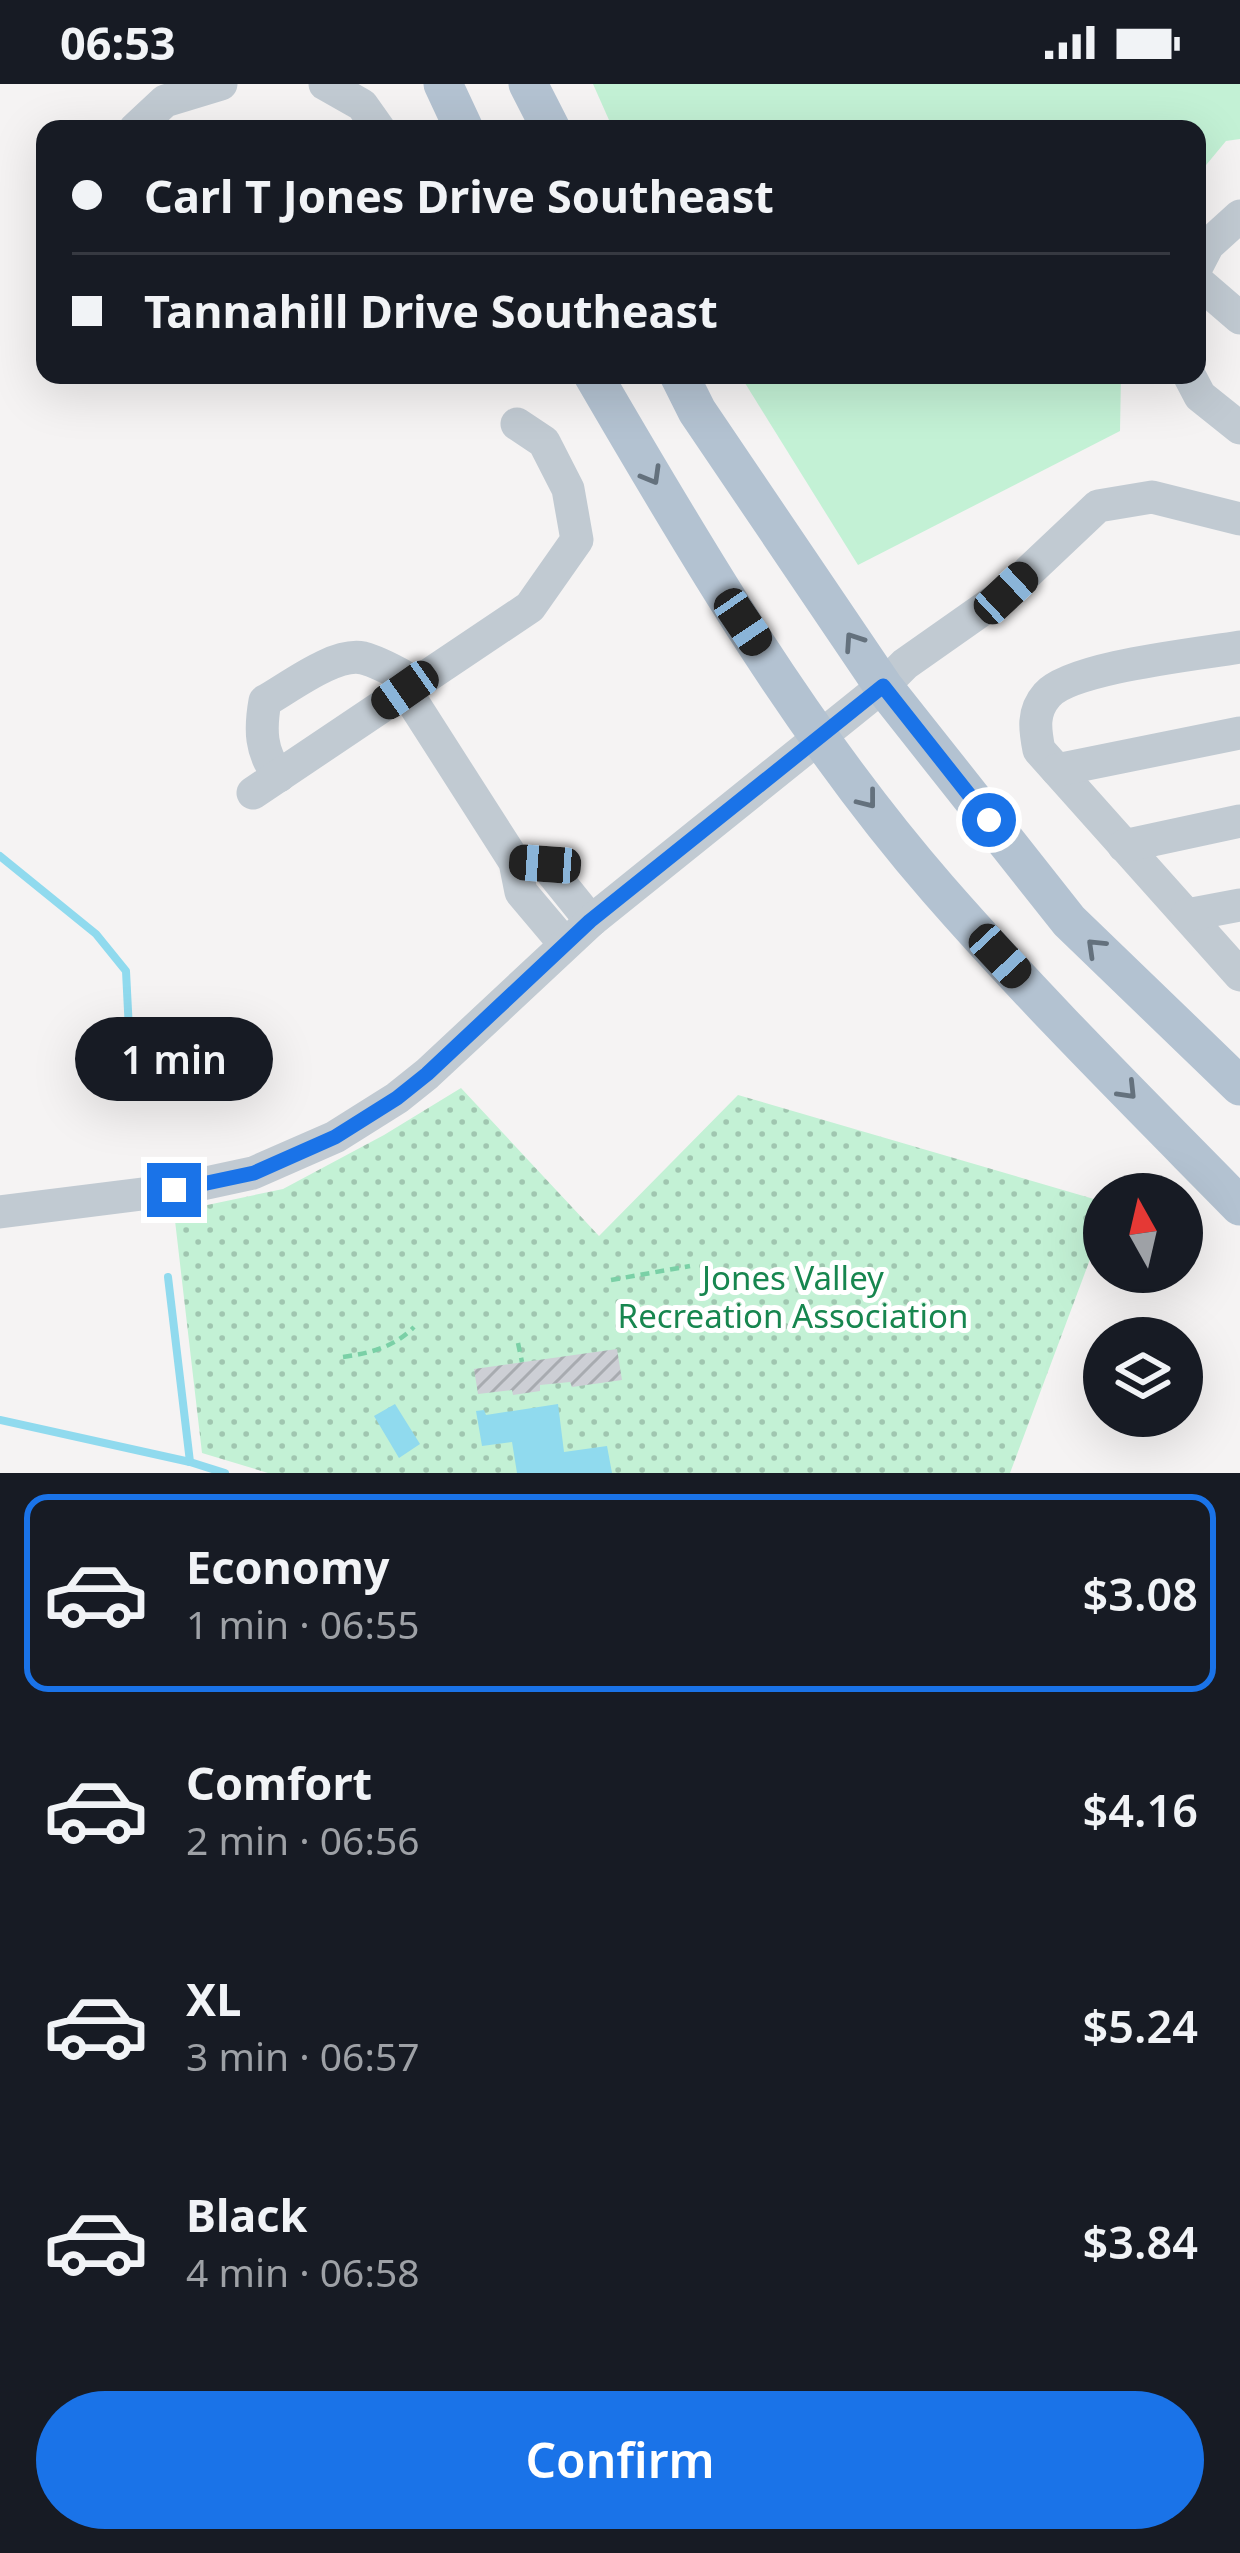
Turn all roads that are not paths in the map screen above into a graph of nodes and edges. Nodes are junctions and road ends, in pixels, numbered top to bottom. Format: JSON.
{"nodes":[{"id":1,"x":220,"y":84,"type":"edge"},
{"id":2,"x":326,"y":84,"type":"edge"},
{"id":3,"x":443,"y":84,"type":"edge"},
{"id":4,"x":528,"y":84,"type":"edge"},
{"id":5,"x":145,"y":120,"type":"edge"},
{"id":6,"x":373,"y":120,"type":"edge"},
{"id":7,"x":460,"y":120,"type":"edge"},
{"id":8,"x":546,"y":120,"type":"edge"},
{"id":9,"x":1240,"y":216,"type":"edge"},
{"id":10,"x":1206,"y":249,"type":"edge"},
{"id":11,"x":1206,"y":289,"type":"edge"},
{"id":12,"x":1240,"y":318,"type":"edge"},
{"id":13,"x":598,"y":384,"type":"edge"},
{"id":14,"x":684,"y":384,"type":"edge"},
{"id":15,"x":1195,"y":384,"type":"edge"},
{"id":16,"x":517,"y":424,"type":"dead end"},
{"id":17,"x":1240,"y":428,"type":"edge"},
{"id":18,"x":1240,"y":519,"type":"edge"},
{"id":19,"x":1240,"y":647,"type":"edge"},
{"id":20,"x":883,"y":686,"type":"junction"},
{"id":21,"x":411,"y":687,"type":"junction"},
{"id":22,"x":1240,"y":733,"type":"edge"},
{"id":23,"x":820,"y":736,"type":"junction"},
{"id":24,"x":1057,"y":770,"type":"junction"},
{"id":25,"x":1240,"y":821,"type":"edge"},
{"id":26,"x":1124,"y":846,"type":"junction"},
{"id":27,"x":1240,"y":905,"type":"edge"},
{"id":28,"x":1187,"y":915,"type":"junction"},
{"id":29,"x":578,"y":932,"type":"junction"},
{"id":30,"x":1240,"y":975,"type":"edge"},
{"id":31,"x":1240,"y":1086,"type":"edge"},
{"id":32,"x":1240,"y":1206,"type":"edge"},
{"id":33,"x":0,"y":1212,"type":"edge"}],
"edges":[{"from":1,"to":5,"type":"street"},
{"from":2,"to":6,"type":"street"},
{"from":3,"to":7,"type":"main road"},
{"from":4,"to":8,"type":"main road"},
{"from":9,"to":10,"type":"street"},
{"from":11,"to":12,"type":"street"},
{"from":13,"to":23,"type":"main road","one_way":true},
{"from":20,"to":14,"type":"main road","one_way":true},
{"from":15,"to":17,"type":"street"},
{"from":16,"to":21,"type":"street"},
{"from":18,"to":20,"type":"street"},
{"from":19,"to":24,"type":"street"},
{"from":20,"to":23,"type":"street"},
{"from":31,"to":20,"type":"main road","one_way":true},
{"from":21,"to":21,"type":"street"},
{"from":21,"to":29,"type":"street"},
{"from":22,"to":24,"type":"street"},
{"from":23,"to":29,"type":"street"},
{"from":23,"to":32,"type":"main road","one_way":true},
{"from":24,"to":26,"type":"street"},
{"from":25,"to":26,"type":"street"},
{"from":26,"to":28,"type":"street"},
{"from":27,"to":28,"type":"street"},
{"from":28,"to":30,"type":"street"},
{"from":29,"to":33,"type":"street"}]}
